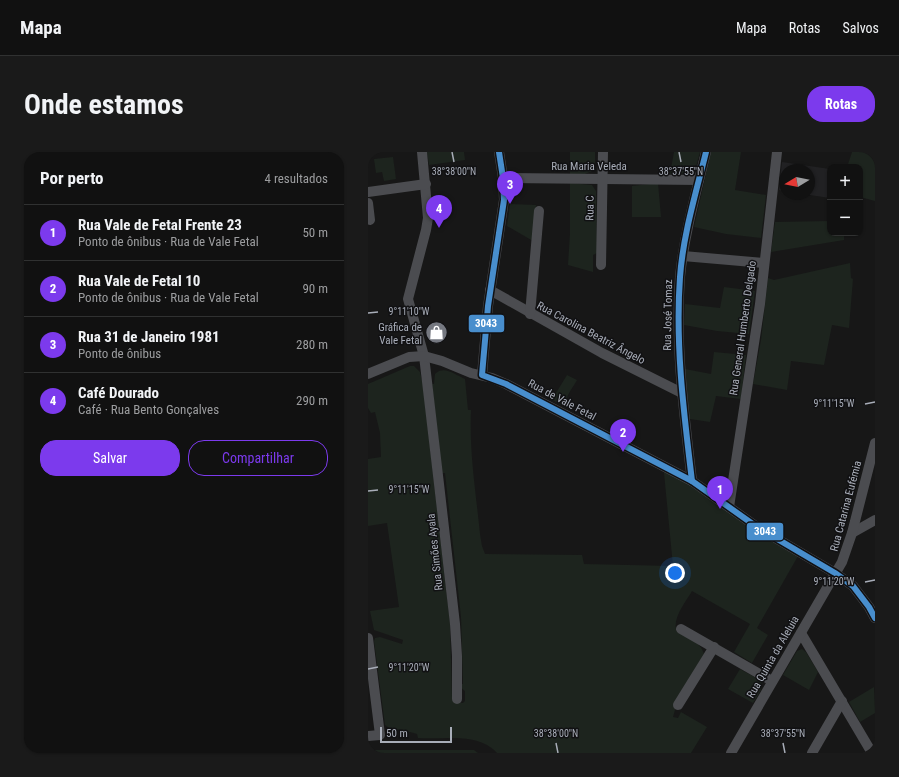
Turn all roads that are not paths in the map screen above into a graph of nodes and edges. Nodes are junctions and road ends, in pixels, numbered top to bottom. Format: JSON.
{"nodes":[{"id":1,"x":422,"y":152,"type":"edge"},
{"id":2,"x":499,"y":152,"type":"edge"},
{"id":3,"x":604,"y":152,"type":"edge"},
{"id":4,"x":706,"y":152,"type":"edge"},
{"id":5,"x":777,"y":152,"type":"edge"},
{"id":6,"x":503,"y":178,"type":"junction"},
{"id":7,"x":603,"y":178,"type":"junction"},
{"id":8,"x":699,"y":180,"type":"junction"},
{"id":9,"x":426,"y":184,"type":"junction"},
{"id":10,"x":368,"y":192,"type":"edge"},
{"id":11,"x":368,"y":204,"type":"edge"},
{"id":12,"x":539,"y":211,"type":"dead end"},
{"id":13,"x":370,"y":220,"type":"dead end"},
{"id":14,"x":682,"y":256,"type":"junction"},
{"id":15,"x":764,"y":263,"type":"junction"},
{"id":16,"x":601,"y":265,"type":"dead end"},
{"id":17,"x":490,"y":290,"type":"junction"},
{"id":18,"x":530,"y":314,"type":"junction"},
{"id":19,"x":424,"y":356,"type":"junction"},
{"id":20,"x":368,"y":374,"type":"edge"},
{"id":21,"x":482,"y":375,"type":"junction"},
{"id":22,"x":682,"y":393,"type":"junction"},
{"id":23,"x":875,"y":443,"type":"edge"},
{"id":24,"x":692,"y":481,"type":"junction"},
{"id":25,"x":729,"y":507,"type":"junction"},
{"id":26,"x":875,"y":520,"type":"edge"},
{"id":27,"x":852,"y":533,"type":"junction"},
{"id":28,"x":835,"y":573,"type":"junction"},
{"id":29,"x":875,"y":618,"type":"edge"},
{"id":30,"x":681,"y":629,"type":"dead end"},
{"id":31,"x":801,"y":633,"type":"junction"},
{"id":32,"x":368,"y":638,"type":"edge"},
{"id":33,"x":714,"y":647,"type":"junction"},
{"id":34,"x":772,"y":681,"type":"junction"},
{"id":35,"x":456,"y":699,"type":"dead end"},
{"id":36,"x":842,"y":701,"type":"junction"},
{"id":37,"x":678,"y":705,"type":"dead end"},
{"id":38,"x":368,"y":736,"type":"edge"},
{"id":39,"x":731,"y":753,"type":"edge"},
{"id":40,"x":812,"y":753,"type":"edge"},
{"id":41,"x":872,"y":753,"type":"edge"}],
"edges":[{"from":1,"to":9,"type":"street","name":"Rua Simões Ayala"},
{"from":2,"to":6,"type":"street"},
{"from":3,"to":7,"type":"street","name":"Rua C"},
{"from":4,"to":8,"type":"street","name":"Rua José Tomaz"},
{"from":5,"to":15,"type":"street","name":"Rua General Humberto Delgado"},
{"from":6,"to":7,"type":"street","name":"Rua Maria Veleda"},
{"from":6,"to":17,"type":"street"},
{"from":7,"to":8,"type":"street","name":"Rua Maria Veleda"},
{"from":7,"to":16,"type":"street","name":"Rua C"},
{"from":8,"to":14,"type":"street","name":"Rua José Tomaz"},
{"from":9,"to":10,"type":"street"},
{"from":9,"to":19,"type":"street","name":"Rua Simões Ayala"},
{"from":11,"to":13,"type":"street"},
{"from":12,"to":18,"type":"street"},
{"from":14,"to":15,"type":"street"},
{"from":14,"to":22,"type":"street","name":"Rua José Tomaz"},
{"from":15,"to":25,"type":"street","name":"Rua General Humberto Delgado"},
{"from":17,"to":18,"type":"street","name":"Rua Carolina Beatriz Ângelo"},
{"from":17,"to":21,"type":"street"},
{"from":18,"to":22,"type":"street","name":"Rua Carolina Beatriz Ângelo"},
{"from":19,"to":20,"type":"street"},
{"from":19,"to":21,"type":"street","name":"Rua de Vale Fetal"},
{"from":19,"to":35,"type":"street","name":"Rua Simões Ayala"},
{"from":21,"to":24,"type":"street","name":"Rua de Vale Fetal"},
{"from":22,"to":24,"type":"street","name":"Rua José Tomaz"},
{"from":23,"to":27,"type":"street","name":"Rua Catarina Eufémia"},
{"from":24,"to":25,"type":"street","name":"Rua de Vale Fetal"},
{"from":25,"to":28,"type":"street","name":"Rua de Vale Fetal"},
{"from":26,"to":27,"type":"street"},
{"from":27,"to":28,"type":"street","name":"Rua Catarina Eufémia"},
{"from":28,"to":29,"type":"street","name":"Rua de Vale Fetal"},
{"from":28,"to":31,"type":"street","name":"Rua Quinta da Aleluia"},
{"from":30,"to":33,"type":"street"},
{"from":31,"to":34,"type":"street","name":"Rua Quinta da Aleluia"},
{"from":31,"to":36,"type":"street"},
{"from":32,"to":38,"type":"street"},
{"from":33,"to":34,"type":"street"},
{"from":33,"to":37,"type":"street"},
{"from":34,"to":39,"type":"street","name":"Rua Quinta da Aleluia"},
{"from":36,"to":40,"type":"street"},
{"from":36,"to":41,"type":"street"}]}
